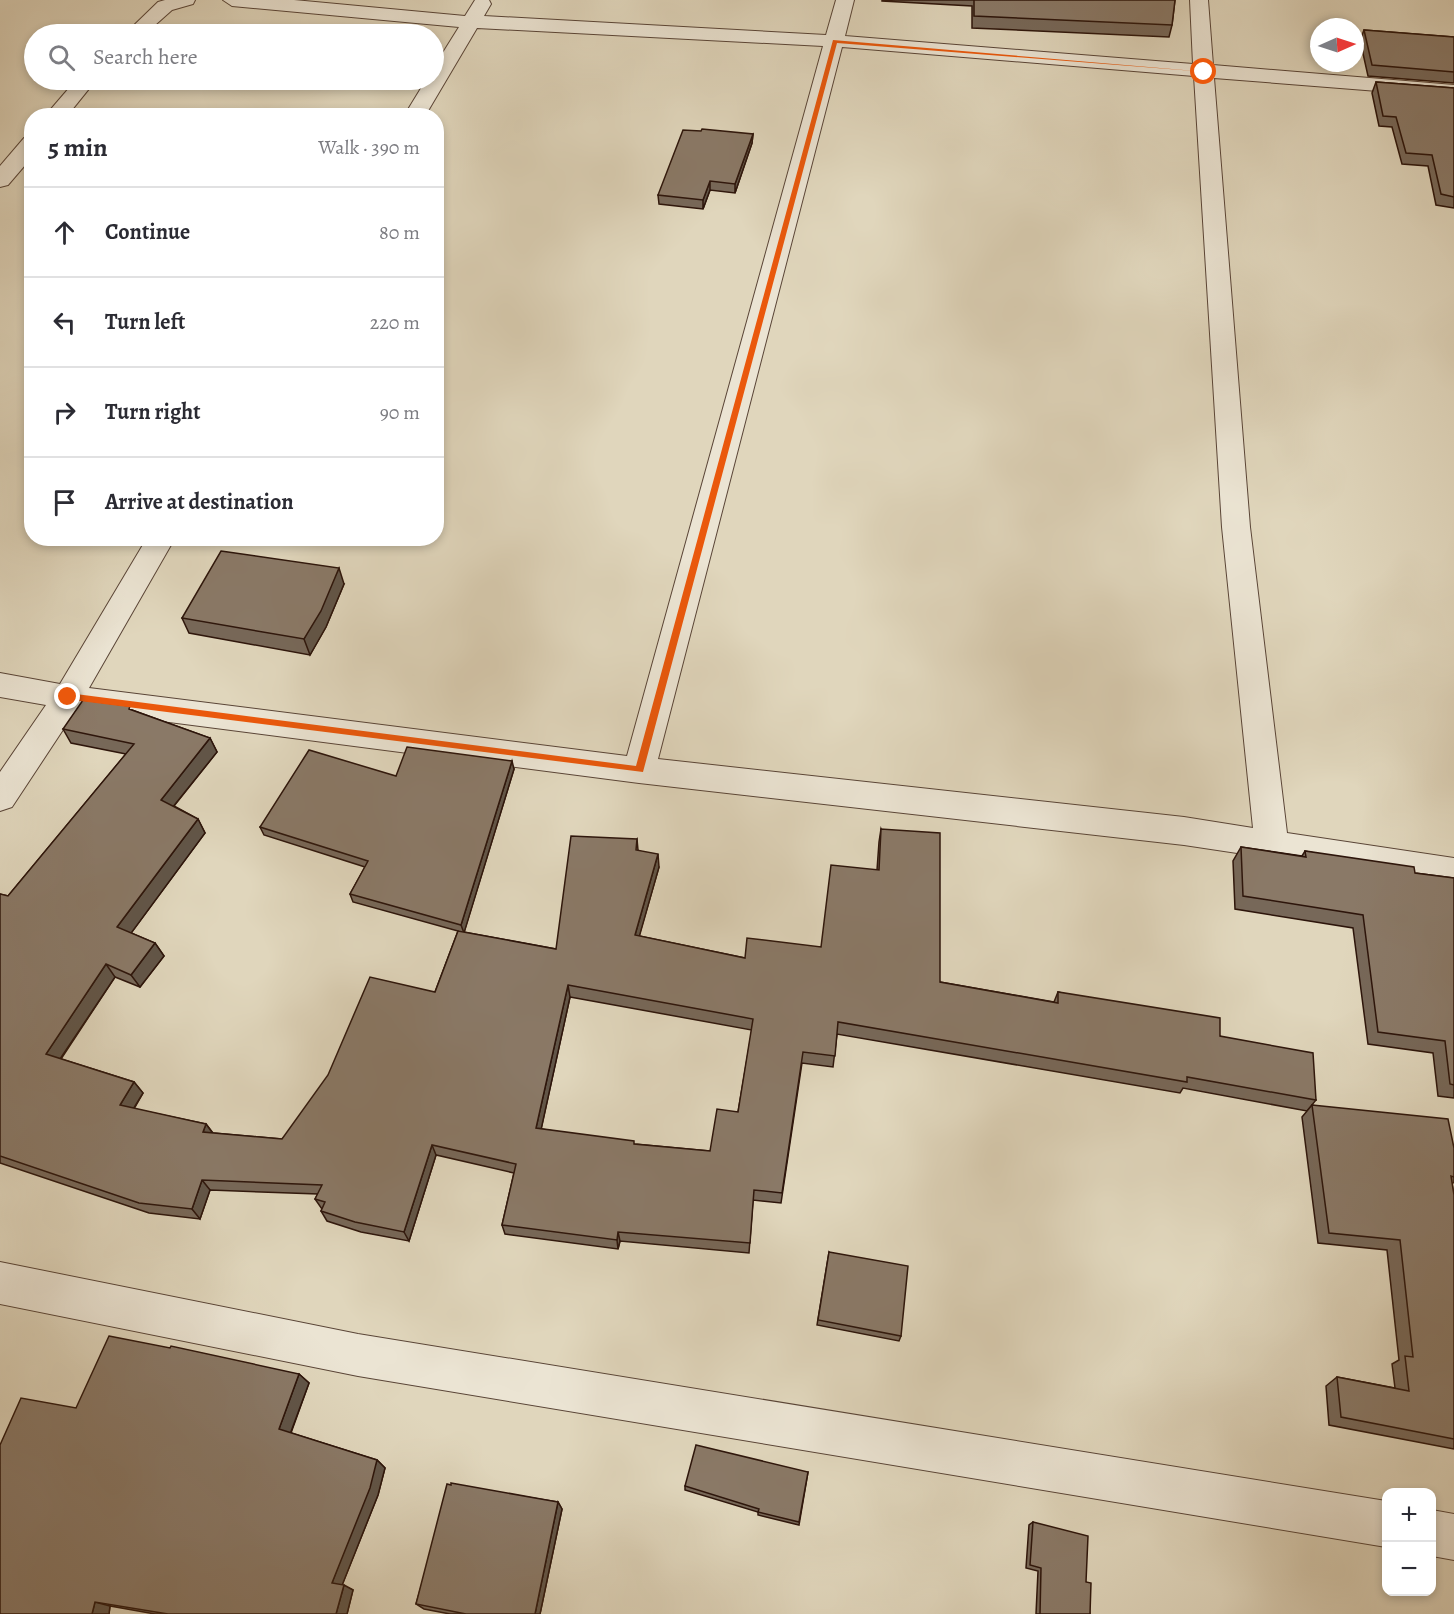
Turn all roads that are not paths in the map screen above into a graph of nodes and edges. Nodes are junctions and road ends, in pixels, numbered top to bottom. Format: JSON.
{"nodes":[{"id":1,"x":186,"y":0,"type":"edge"},
{"id":2,"x":232,"y":0,"type":"edge"},
{"id":3,"x":484,"y":0,"type":"edge"},
{"id":4,"x":844,"y":0,"type":"edge"},
{"id":5,"x":1199,"y":0,"type":"edge"},
{"id":6,"x":471,"y":22,"type":"junction"},
{"id":7,"x":145,"y":24,"type":"edge"},
{"id":8,"x":835,"y":41,"type":"junction"},
{"id":9,"x":444,"y":67,"type":"edge"},
{"id":10,"x":1204,"y":72,"type":"junction"},
{"id":11,"x":77,"y":90,"type":"edge"},
{"id":12,"x":430,"y":90,"type":"edge"},
{"id":13,"x":1454,"y":92,"type":"edge"},
{"id":14,"x":62,"y":108,"type":"edge"},
{"id":15,"x":419,"y":108,"type":"edge"},
{"id":16,"x":24,"y":152,"type":"edge"},
{"id":17,"x":0,"y":180,"type":"edge"},
{"id":18,"x":156,"y":546,"type":"edge"},
{"id":19,"x":0,"y":685,"type":"edge"},
{"id":20,"x":68,"y":697,"type":"junction"},
{"id":21,"x":639,"y":770,"type":"junction"},
{"id":22,"x":0,"y":798,"type":"edge"},
{"id":23,"x":1271,"y":843,"type":"junction"},
{"id":24,"x":1454,"y":872,"type":"edge"},
{"id":25,"x":0,"y":1283,"type":"edge"},
{"id":26,"x":1382,"y":1523,"type":"edge"},
{"id":27,"x":1436,"y":1534,"type":"edge"},
{"id":28,"x":1454,"y":1537,"type":"edge"}],
"edges":[{"from":1,"to":7,"type":"street"},
{"from":2,"to":6,"type":"street"},
{"from":3,"to":6,"type":"street"},
{"from":4,"to":8,"type":"street"},
{"from":5,"to":10,"type":"street"},
{"from":6,"to":8,"type":"street"},
{"from":6,"to":9,"type":"street"},
{"from":8,"to":10,"type":"street"},
{"from":8,"to":21,"type":"street"},
{"from":10,"to":13,"type":"street"},
{"from":10,"to":23,"type":"street"},
{"from":11,"to":14,"type":"street"},
{"from":12,"to":15,"type":"street"},
{"from":16,"to":17,"type":"street"},
{"from":18,"to":20,"type":"street"},
{"from":19,"to":20,"type":"street"},
{"from":20,"to":21,"type":"street"},
{"from":20,"to":22,"type":"street"},
{"from":21,"to":23,"type":"street"},
{"from":23,"to":24,"type":"street"},
{"from":25,"to":26,"type":"street"},
{"from":27,"to":28,"type":"street"}]}
